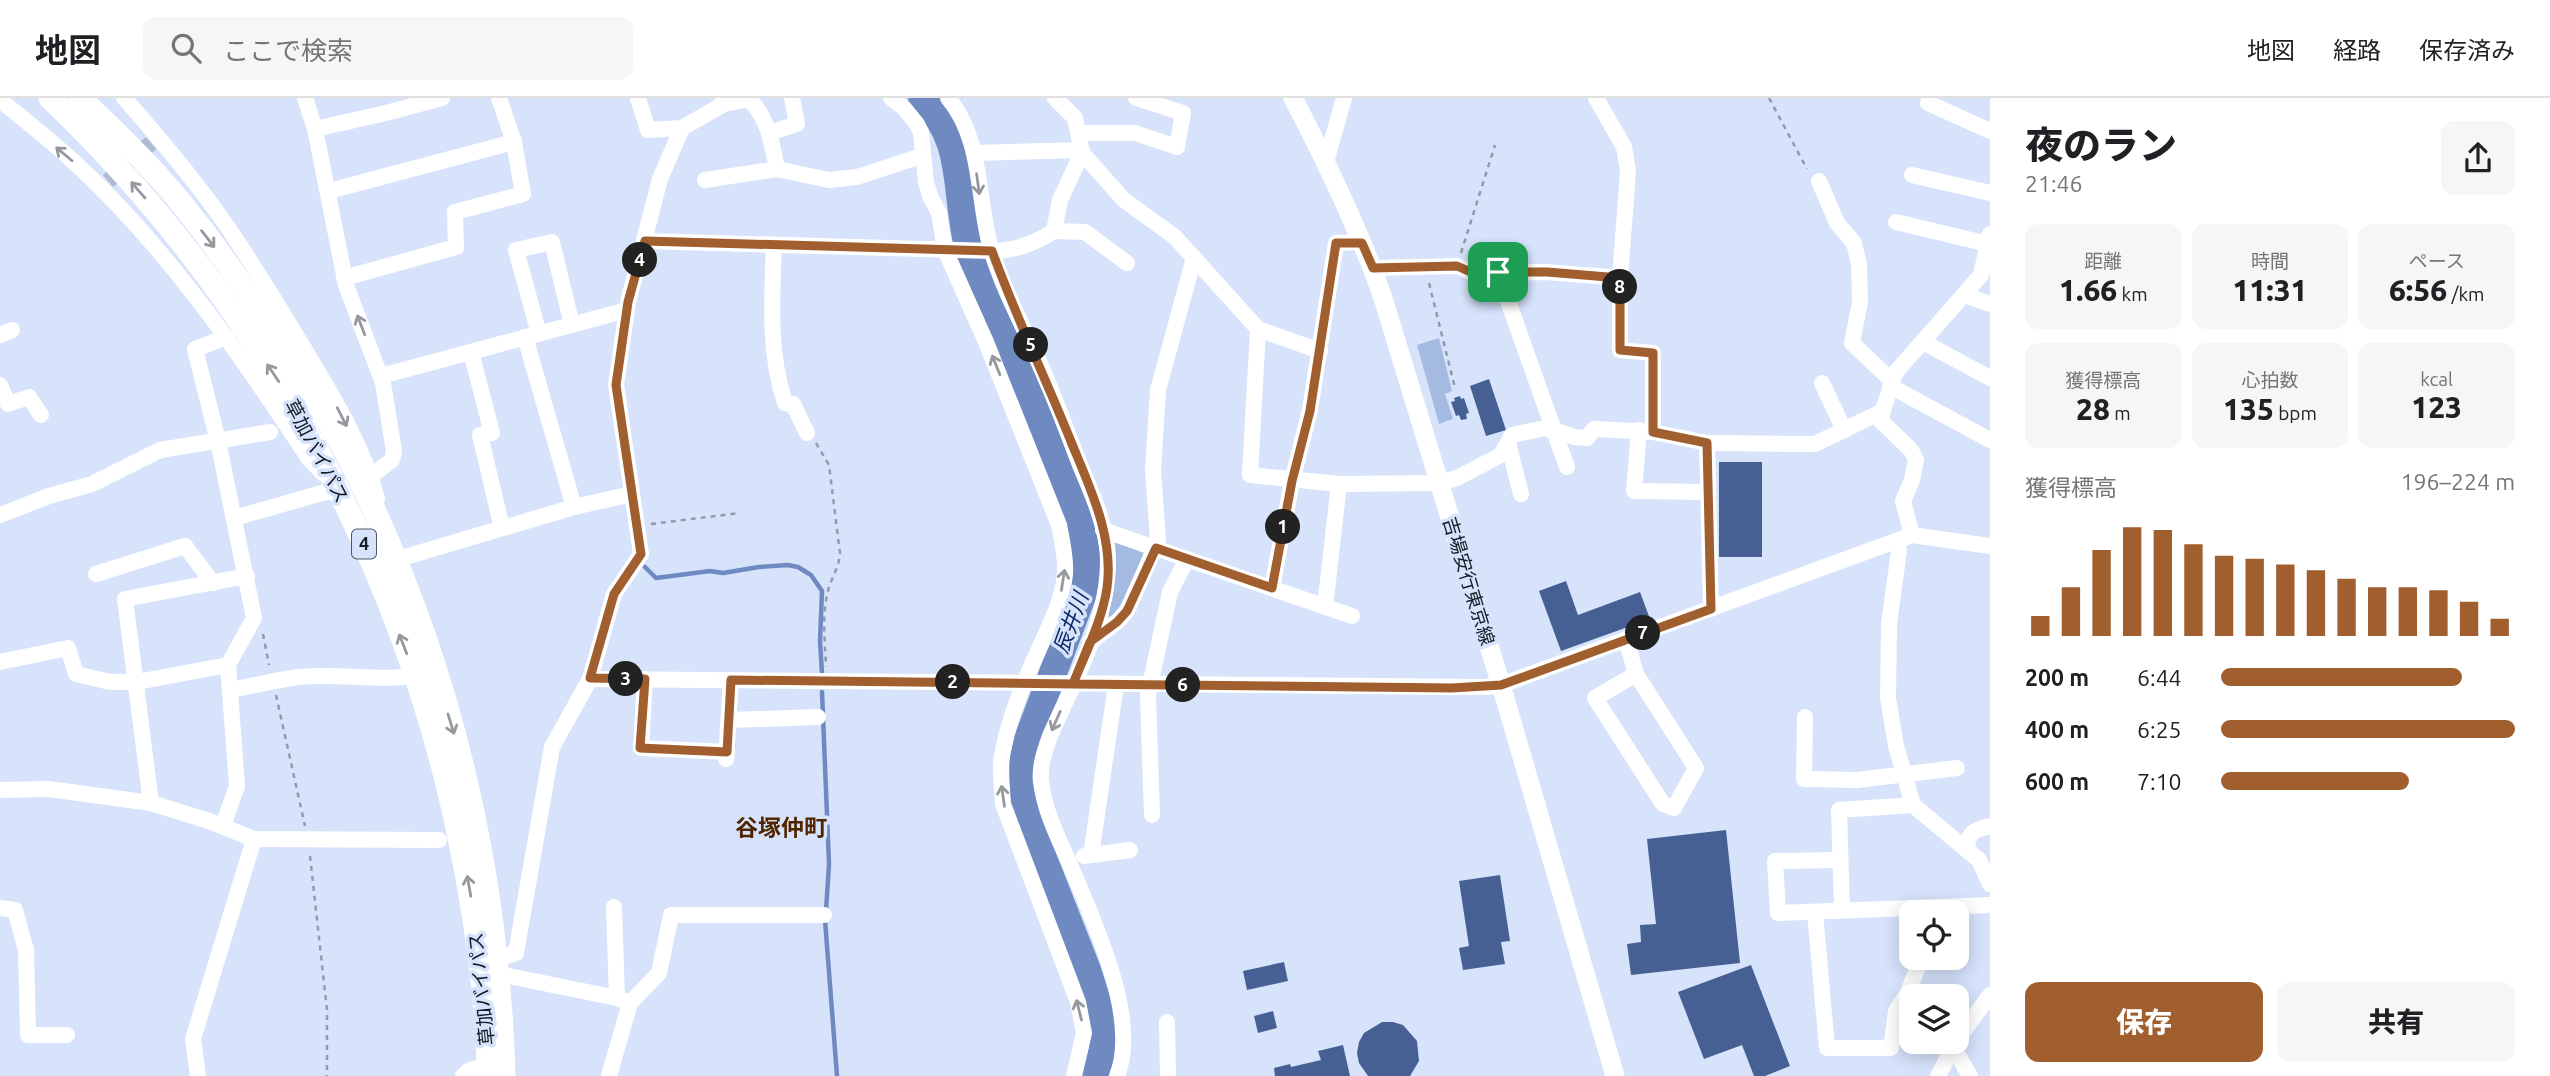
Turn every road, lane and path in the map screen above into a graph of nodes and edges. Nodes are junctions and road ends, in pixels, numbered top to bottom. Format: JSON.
{"nodes":[{"id":1,"x":50,"y":98,"type":"edge"},
{"id":2,"x":80,"y":98,"type":"edge"},
{"id":3,"x":124,"y":98,"type":"edge"},
{"id":4,"x":305,"y":98,"type":"edge"},
{"id":5,"x":442,"y":98,"type":"edge"},
{"id":6,"x":499,"y":98,"type":"edge"},
{"id":7,"x":638,"y":98,"type":"edge"},
{"id":8,"x":792,"y":98,"type":"edge"},
{"id":9,"x":891,"y":98,"type":"edge"},
{"id":10,"x":948,"y":98,"type":"edge"},
{"id":11,"x":1055,"y":98,"type":"edge"},
{"id":12,"x":1136,"y":98,"type":"edge"},
{"id":13,"x":1293,"y":98,"type":"edge"},
{"id":14,"x":1344,"y":98,"type":"edge"},
{"id":15,"x":1596,"y":98,"type":"edge"},
{"id":16,"x":1769,"y":98,"type":"edge"},
{"id":17,"x":0,"y":100,"type":"edge"},
{"id":18,"x":724,"y":101,"type":"edge"},
{"id":19,"x":1928,"y":103,"type":"dead end"},
{"id":20,"x":682,"y":128,"type":"junction"},
{"id":21,"x":315,"y":129,"type":"junction"},
{"id":22,"x":1990,"y":131,"type":"edge"},
{"id":23,"x":769,"y":133,"type":"junction"},
{"id":24,"x":1078,"y":133,"type":"junction"},
{"id":25,"x":514,"y":142,"type":"junction"},
{"id":26,"x":1495,"y":145,"type":"dead end"},
{"id":27,"x":1081,"y":151,"type":"junction"},
{"id":28,"x":974,"y":153,"type":"junction"},
{"id":29,"x":922,"y":156,"type":"junction"},
{"id":30,"x":1326,"y":162,"type":"junction"},
{"id":31,"x":777,"y":169,"type":"junction"},
{"id":32,"x":1912,"y":175,"type":"dead end"},
{"id":33,"x":705,"y":180,"type":"dead end"},
{"id":34,"x":1819,"y":181,"type":"joint"},
{"id":35,"x":328,"y":191,"type":"junction"},
{"id":36,"x":1990,"y":193,"type":"edge"},
{"id":37,"x":1896,"y":222,"type":"dead end"},
{"id":38,"x":1054,"y":231,"type":"junction"},
{"id":39,"x":1989,"y":238,"type":"edge"},
{"id":40,"x":645,"y":241,"type":"junction"},
{"id":41,"x":1362,"y":243,"type":"junction"},
{"id":42,"x":774,"y":245,"type":"junction"},
{"id":43,"x":951,"y":250,"type":"junction"},
{"id":44,"x":988,"y":251,"type":"junction"},
{"id":45,"x":1195,"y":258,"type":"junction"},
{"id":46,"x":1127,"y":263,"type":"dead end"},
{"id":47,"x":1457,"y":266,"type":"junction"},
{"id":48,"x":1373,"y":268,"type":"junction"},
{"id":49,"x":1427,"y":272,"type":"dead end"},
{"id":50,"x":1498,"y":272,"type":"junction"},
{"id":51,"x":344,"y":278,"type":"junction"},
{"id":52,"x":1620,"y":278,"type":"junction"},
{"id":53,"x":1964,"y":295,"type":"junction"},
{"id":54,"x":1990,"y":304,"type":"edge"},
{"id":55,"x":627,"y":310,"type":"junction"},
{"id":56,"x":572,"y":325,"type":"junction"},
{"id":57,"x":1258,"y":329,"type":"junction"},
{"id":58,"x":532,"y":336,"type":"junction"},
{"id":59,"x":227,"y":337,"type":"junction"},
{"id":60,"x":1923,"y":342,"type":"junction"},
{"id":61,"x":1320,"y":351,"type":"junction"},
{"id":62,"x":471,"y":352,"type":"junction"},
{"id":63,"x":381,"y":376,"type":"junction"},
{"id":64,"x":1990,"y":378,"type":"edge"},
{"id":65,"x":1822,"y":383,"type":"dead end"},
{"id":66,"x":0,"y":384,"type":"edge"},
{"id":67,"x":1891,"y":384,"type":"junction"},
{"id":68,"x":1455,"y":388,"type":"dead end"},
{"id":69,"x":1883,"y":411,"type":"junction"},
{"id":70,"x":41,"y":415,"type":"dead end"},
{"id":71,"x":1844,"y":430,"type":"junction"},
{"id":72,"x":1555,"y":431,"type":"junction"},
{"id":73,"x":1646,"y":431,"type":"junction"},
{"id":74,"x":270,"y":432,"type":"dead end"},
{"id":75,"x":807,"y":433,"type":"joint"},
{"id":76,"x":218,"y":440,"type":"junction"},
{"id":77,"x":1990,"y":440,"type":"edge"},
{"id":78,"x":1508,"y":443,"type":"junction"},
{"id":79,"x":1707,"y":443,"type":"junction"},
{"id":80,"x":1567,"y":467,"type":"dead end"},
{"id":81,"x":371,"y":476,"type":"junction"},
{"id":82,"x":1292,"y":481,"type":"junction"},
{"id":83,"x":1440,"y":483,"type":"junction"},
{"id":84,"x":1339,"y":484,"type":"junction"},
{"id":85,"x":339,"y":490,"type":"junction"},
{"id":86,"x":1708,"y":492,"type":"junction"},
{"id":87,"x":632,"y":494,"type":"junction"},
{"id":88,"x":1521,"y":494,"type":"dead end"},
{"id":89,"x":574,"y":507,"type":"junction"},
{"id":90,"x":740,"y":513,"type":"dead end"},
{"id":91,"x":0,"y":515,"type":"edge"},
{"id":92,"x":234,"y":518,"type":"junction"},
{"id":93,"x":637,"y":526,"type":"junction"},
{"id":94,"x":502,"y":528,"type":"junction"},
{"id":95,"x":1103,"y":530,"type":"junction"},
{"id":96,"x":1912,"y":535,"type":"junction"},
{"id":97,"x":1896,"y":541,"type":"junction"},
{"id":98,"x":1990,"y":546,"type":"edge"},
{"id":99,"x":1156,"y":548,"type":"junction"},
{"id":100,"x":392,"y":553,"type":"junction"},
{"id":101,"x":1187,"y":559,"type":"junction"},
{"id":102,"x":96,"y":574,"type":"dead end"},
{"id":103,"x":247,"y":576,"type":"junction"},
{"id":104,"x":213,"y":583,"type":"junction"},
{"id":105,"x":1272,"y":588,"type":"junction"},
{"id":106,"x":1325,"y":607,"type":"junction"},
{"id":107,"x":1711,"y":609,"type":"junction"},
{"id":108,"x":1352,"y":616,"type":"dead end"},
{"id":109,"x":1626,"y":639,"type":"junction"},
{"id":110,"x":1090,"y":642,"type":"junction"},
{"id":111,"x":0,"y":662,"type":"edge"},
{"id":112,"x":228,"y":665,"type":"junction"},
{"id":113,"x":1636,"y":674,"type":"junction"},
{"id":114,"x":403,"y":677,"type":"dead end"},
{"id":115,"x":590,"y":678,"type":"junction"},
{"id":116,"x":645,"y":679,"type":"junction"},
{"id":117,"x":731,"y":680,"type":"junction"},
{"id":118,"x":826,"y":681,"type":"junction"},
{"id":119,"x":137,"y":682,"type":"junction"},
{"id":120,"x":1029,"y":683,"type":"junction"},
{"id":121,"x":1069,"y":684,"type":"junction"},
{"id":122,"x":1116,"y":685,"type":"junction"},
{"id":123,"x":1150,"y":685,"type":"junction"},
{"id":124,"x":1501,"y":685,"type":"junction"},
{"id":125,"x":230,"y":690,"type":"junction"},
{"id":126,"x":1805,"y":717,"type":"dead end"},
{"id":127,"x":818,"y":718,"type":"dead end"},
{"id":128,"x":729,"y":720,"type":"junction"},
{"id":129,"x":1957,"y":768,"type":"dead end"},
{"id":130,"x":1904,"y":776,"type":"junction"},
{"id":131,"x":0,"y":790,"type":"edge"},
{"id":132,"x":151,"y":803,"type":"junction"},
{"id":133,"x":1913,"y":805,"type":"junction"},
{"id":134,"x":1152,"y":815,"type":"dead end"},
{"id":135,"x":223,"y":826,"type":"junction"},
{"id":136,"x":1990,"y":826,"type":"edge"},
{"id":137,"x":254,"y":839,"type":"junction"},
{"id":138,"x":439,"y":840,"type":"dead end"},
{"id":139,"x":1967,"y":848,"type":"junction"},
{"id":140,"x":1130,"y":850,"type":"dead end"},
{"id":141,"x":1091,"y":855,"type":"junction"},
{"id":142,"x":1067,"y":859,"type":"junction"},
{"id":143,"x":1840,"y":860,"type":"junction"},
{"id":144,"x":1990,"y":884,"type":"edge"},
{"id":145,"x":1990,"y":905,"type":"edge"},
{"id":146,"x":614,"y":907,"type":"dead end"},
{"id":147,"x":1969,"y":907,"type":"edge"},
{"id":148,"x":0,"y":908,"type":"edge"},
{"id":149,"x":1899,"y":909,"type":"edge"},
{"id":150,"x":1842,"y":910,"type":"junction"},
{"id":151,"x":1815,"y":912,"type":"junction"},
{"id":152,"x":824,"y":915,"type":"dead end"},
{"id":153,"x":498,"y":967,"type":"junction"},
{"id":154,"x":1917,"y":970,"type":"edge"},
{"id":155,"x":1990,"y":995,"type":"edge"},
{"id":156,"x":623,"y":1000,"type":"junction"},
{"id":157,"x":1167,"y":1022,"type":"dead end"},
{"id":158,"x":1969,"y":1025,"type":"edge"},
{"id":159,"x":67,"y":1035,"type":"dead end"},
{"id":160,"x":1949,"y":1054,"type":"edge"},
{"id":161,"x":1957,"y":1054,"type":"edge"},
{"id":162,"x":493,"y":1072,"type":"edge"},
{"id":163,"x":198,"y":1076,"type":"edge"},
{"id":164,"x":463,"y":1076,"type":"edge"},
{"id":165,"x":609,"y":1076,"type":"edge"},
{"id":166,"x":1073,"y":1076,"type":"edge"},
{"id":167,"x":1117,"y":1076,"type":"edge"},
{"id":168,"x":1168,"y":1076,"type":"edge"},
{"id":169,"x":1615,"y":1076,"type":"edge"},
{"id":170,"x":1938,"y":1076,"type":"edge"},
{"id":171,"x":1970,"y":1076,"type":"edge"}],
"edges":[{"from":85,"to":1,"type":"highway","name":"草加バイパス","number":"4","one_way":true},
{"from":2,"to":100,"type":"highway","name":"草加バイパス","number":"4","one_way":true},
{"from":3,"to":81,"type":"street","one_way":true},
{"from":4,"to":21,"type":"street"},
{"from":5,"to":21,"type":"street"},
{"from":6,"to":25,"type":"street"},
{"from":7,"to":20,"type":"street"},
{"from":8,"to":23,"type":"street"},
{"from":9,"to":29,"type":"street"},
{"from":10,"to":28,"type":"street"},
{"from":11,"to":24,"type":"street"},
{"from":12,"to":24,"type":"street"},
{"from":13,"to":30,"type":"main road","name":"吉場安行東京線"},
{"from":14,"to":30,"type":"street"},
{"from":15,"to":52,"type":"street"},
{"from":16,"to":34,"type":"path"},
{"from":59,"to":17,"type":"street","one_way":true},
{"from":18,"to":20,"type":"street"},
{"from":18,"to":23,"type":"street"},
{"from":19,"to":22,"type":"street"},
{"from":20,"to":40,"type":"street"},
{"from":21,"to":35,"type":"street"},
{"from":23,"to":31,"type":"street"},
{"from":24,"to":27,"type":"street"},
{"from":25,"to":35,"type":"street"},
{"from":25,"to":51,"type":"street"},
{"from":26,"to":47,"type":"path"},
{"from":27,"to":28,"type":"street"},
{"from":27,"to":38,"type":"street"},
{"from":27,"to":45,"type":"street"},
{"from":28,"to":44,"type":"street","one_way":true},
{"from":29,"to":31,"type":"street"},
{"from":29,"to":43,"type":"street"},
{"from":30,"to":41,"type":"main road","name":"吉場安行東京線"},
{"from":31,"to":33,"type":"street"},
{"from":32,"to":36,"type":"street"},
{"from":34,"to":67,"type":"street"},
{"from":35,"to":51,"type":"street"},
{"from":37,"to":39,"type":"street"},
{"from":38,"to":44,"type":"street"},
{"from":38,"to":46,"type":"street"},
{"from":39,"to":53,"type":"street"},
{"from":40,"to":42,"type":"street"},
{"from":40,"to":55,"type":"street"},
{"from":41,"to":48,"type":"main road","name":"吉場安行東京線"},
{"from":41,"to":61,"type":"street"},
{"from":42,"to":43,"type":"street"},
{"from":42,"to":75,"type":"street"},
{"from":43,"to":44,"type":"street"},
{"from":120,"to":43,"type":"street","one_way":true},
{"from":44,"to":95,"type":"street"},
{"from":45,"to":57,"type":"street"},
{"from":45,"to":99,"type":"street"},
{"from":47,"to":48,"type":"street"},
{"from":47,"to":50,"type":"street"},
{"from":48,"to":83,"type":"main road","name":"吉場安行東京線"},
{"from":49,"to":68,"type":"path"},
{"from":50,"to":52,"type":"street"},
{"from":50,"to":72,"type":"street"},
{"from":63,"to":51,"type":"street","one_way":true},
{"from":52,"to":73,"type":"street"},
{"from":53,"to":54,"type":"street"},
{"from":53,"to":60,"type":"street"},
{"from":55,"to":56,"type":"street"},
{"from":55,"to":87,"type":"street"},
{"from":56,"to":58,"type":"street"},
{"from":56,"to":58,"type":"street"},
{"from":57,"to":61,"type":"street"},
{"from":57,"to":82,"type":"street"},
{"from":58,"to":62,"type":"street"},
{"from":58,"to":89,"type":"street"},
{"from":59,"to":76,"type":"street"},
{"from":59,"to":85,"type":"street"},
{"from":60,"to":64,"type":"street"},
{"from":60,"to":67,"type":"street"},
{"from":61,"to":82,"type":"street"},
{"from":62,"to":63,"type":"street"},
{"from":62,"to":94,"type":"street"},
{"from":63,"to":81,"type":"street"},
{"from":65,"to":71,"type":"street"},
{"from":66,"to":70,"type":"street"},
{"from":67,"to":69,"type":"street"},
{"from":67,"to":77,"type":"street"},
{"from":69,"to":71,"type":"street"},
{"from":69,"to":96,"type":"street"},
{"from":71,"to":79,"type":"street"},
{"from":72,"to":73,"type":"street"},
{"from":72,"to":78,"type":"street"},
{"from":72,"to":80,"type":"street"},
{"from":73,"to":79,"type":"street"},
{"from":73,"to":86,"type":"street"},
{"from":74,"to":76,"type":"street"},
{"from":75,"to":118,"type":"path"},
{"from":76,"to":91,"type":"street"},
{"from":76,"to":92,"type":"street"},
{"from":78,"to":83,"type":"street"},
{"from":78,"to":88,"type":"street"},
{"from":79,"to":86,"type":"street"},
{"from":81,"to":100,"type":"street"},
{"from":82,"to":84,"type":"street"},
{"from":82,"to":105,"type":"street"},
{"from":83,"to":84,"type":"street"},
{"from":83,"to":124,"type":"main road","name":"吉場安行東京線"},
{"from":84,"to":106,"type":"street"},
{"from":85,"to":92,"type":"street"},
{"from":162,"to":85,"type":"highway","name":"草加バイパス","number":"4","one_way":true},
{"from":86,"to":107,"type":"street"},
{"from":87,"to":89,"type":"street"},
{"from":87,"to":93,"type":"street"},
{"from":89,"to":94,"type":"street"},
{"from":90,"to":93,"type":"path"},
{"from":92,"to":103,"type":"street"},
{"from":93,"to":115,"type":"street"},
{"from":94,"to":100,"type":"street"},
{"from":95,"to":99,"type":"street"},
{"from":95,"to":110,"type":"street"},
{"from":96,"to":97,"type":"street"},
{"from":96,"to":98,"type":"street"},
{"from":97,"to":107,"type":"street"},
{"from":97,"to":130,"type":"street"},
{"from":99,"to":101,"type":"street"},
{"from":99,"to":110,"type":"street"},
{"from":100,"to":153,"type":"highway","name":"草加バイパス","number":"4","one_way":true},
{"from":101,"to":105,"type":"street"},
{"from":101,"to":123,"type":"street"},
{"from":102,"to":104,"type":"street"},
{"from":103,"to":104,"type":"street"},
{"from":103,"to":112,"type":"street"},
{"from":104,"to":119,"type":"street"},
{"from":105,"to":106,"type":"street"},
{"from":106,"to":108,"type":"street"},
{"from":107,"to":109,"type":"street"},
{"from":109,"to":113,"type":"street"},
{"from":109,"to":124,"type":"street"},
{"from":110,"to":121,"type":"street"},
{"from":111,"to":119,"type":"street"},
{"from":112,"to":119,"type":"street"},
{"from":112,"to":125,"type":"street"},
{"from":113,"to":113,"type":"street"},
{"from":114,"to":125,"type":"street"},
{"from":115,"to":116,"type":"street"},
{"from":115,"to":153,"type":"street"},
{"from":116,"to":117,"type":"street"},
{"from":116,"to":128,"type":"street"},
{"from":117,"to":118,"type":"street"},
{"from":117,"to":128,"type":"street"},
{"from":118,"to":120,"type":"street"},
{"from":119,"to":132,"type":"street"},
{"from":120,"to":121,"type":"street"},
{"from":166,"to":120,"type":"street","one_way":true},
{"from":121,"to":122,"type":"street"},
{"from":121,"to":142,"type":"street","one_way":true},
{"from":122,"to":123,"type":"street"},
{"from":122,"to":141,"type":"street"},
{"from":123,"to":124,"type":"street"},
{"from":123,"to":134,"type":"street"},
{"from":124,"to":169,"type":"main road","name":"吉場安行東京線"},
{"from":125,"to":135,"type":"street"},
{"from":126,"to":130,"type":"street"},
{"from":127,"to":128,"type":"street"},
{"from":129,"to":130,"type":"street"},
{"from":130,"to":133,"type":"street"},
{"from":131,"to":132,"type":"street"},
{"from":132,"to":135,"type":"street"},
{"from":133,"to":139,"type":"street"},
{"from":133,"to":143,"type":"street"},
{"from":135,"to":137,"type":"street"},
{"from":136,"to":139,"type":"street"},
{"from":137,"to":138,"type":"street"},
{"from":137,"to":163,"type":"street"},
{"from":139,"to":144,"type":"street"},
{"from":140,"to":141,"type":"street"},
{"from":141,"to":142,"type":"street"},
{"from":142,"to":167,"type":"street"},
{"from":143,"to":150,"type":"street"},
{"from":143,"to":151,"type":"street"},
{"from":145,"to":147,"type":"street"},
{"from":146,"to":156,"type":"street"},
{"from":148,"to":159,"type":"street"},
{"from":149,"to":150,"type":"street"},
{"from":150,"to":151,"type":"street"},
{"from":151,"to":154,"type":"street"},
{"from":152,"to":156,"type":"street"},
{"from":153,"to":156,"type":"street"},
{"from":153,"to":162,"type":"highway","name":"草加バイパス","number":"4"},
{"from":155,"to":158,"type":"street"},
{"from":156,"to":165,"type":"street"},
{"from":157,"to":168,"type":"street"},
{"from":160,"to":170,"type":"street"},
{"from":161,"to":171,"type":"street"},
{"from":162,"to":164,"type":"street"}]}
